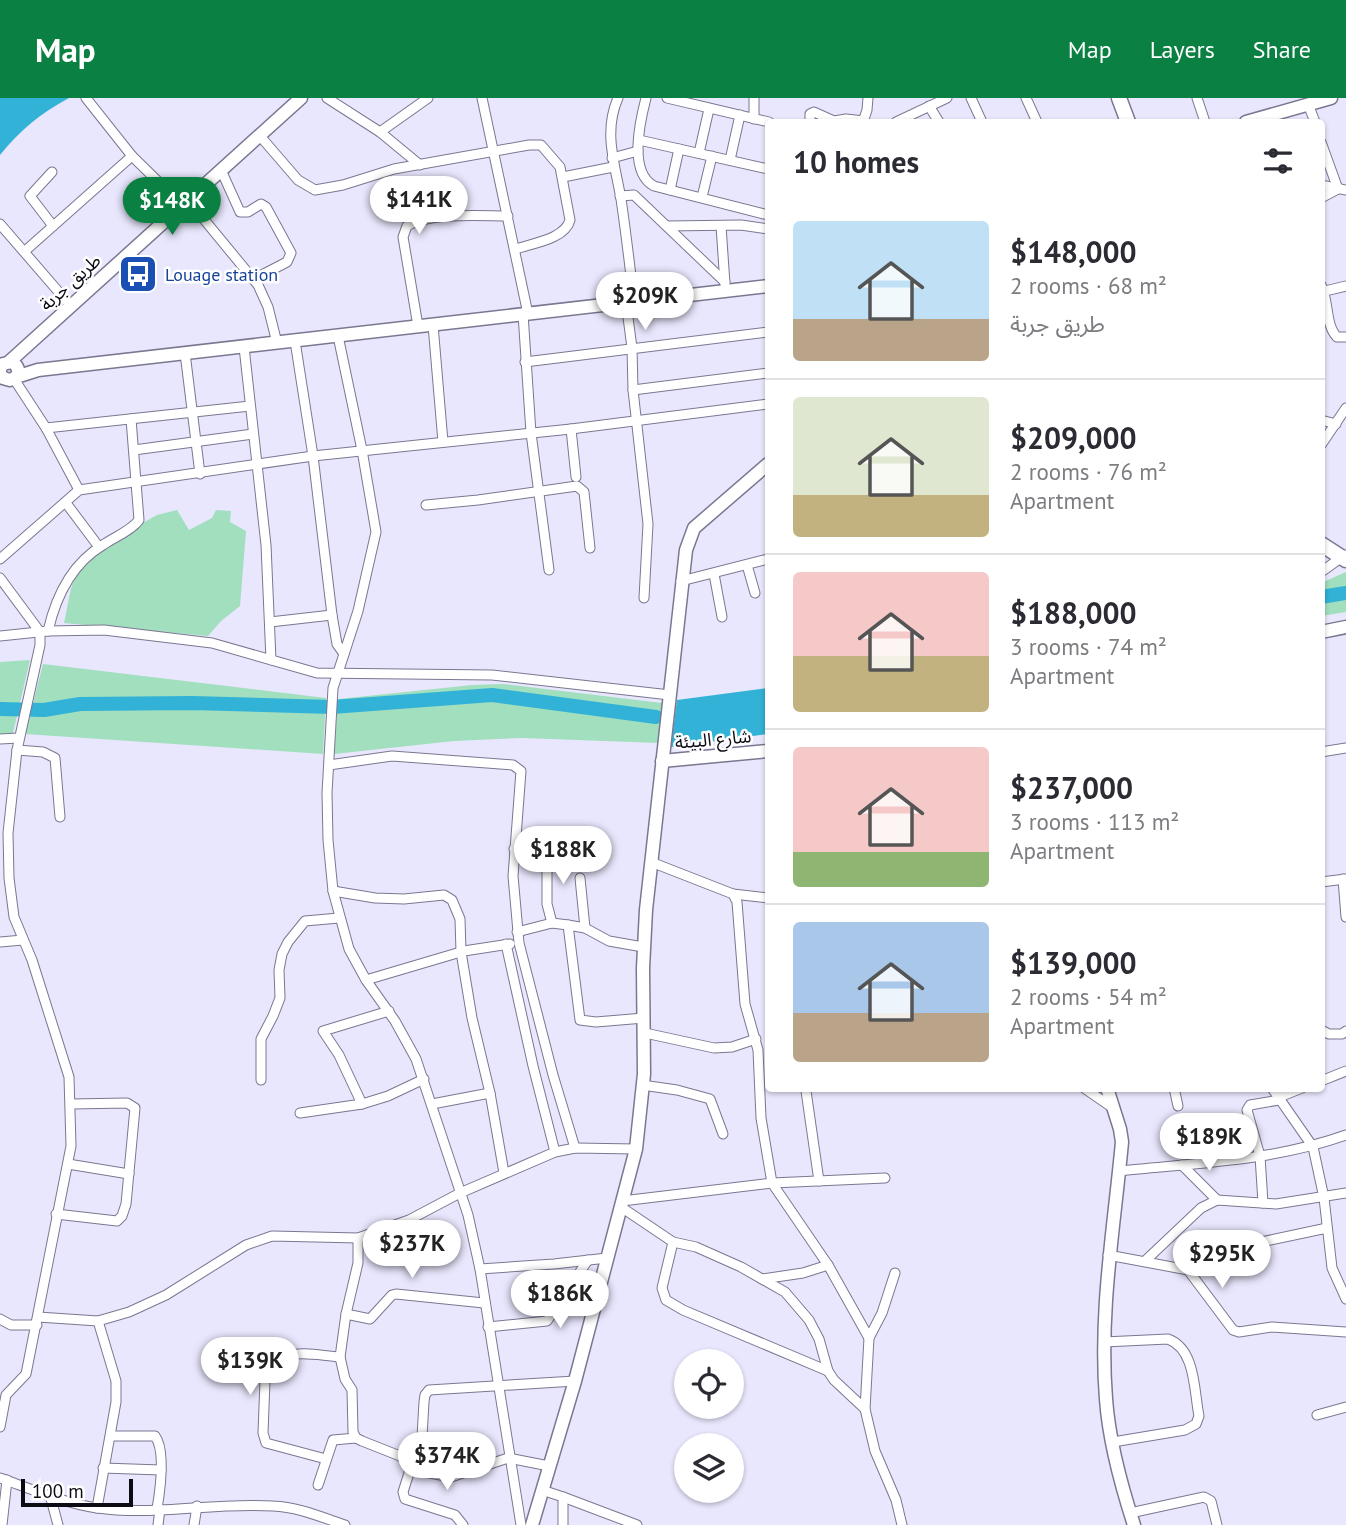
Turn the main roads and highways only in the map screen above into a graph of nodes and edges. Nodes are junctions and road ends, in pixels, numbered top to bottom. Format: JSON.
{"nodes":[{"id":1,"x":1117,"y":98,"type":"edge"},
{"id":2,"x":1120,"y":119,"type":"edge"},
{"id":3,"x":1127,"y":119,"type":"edge"},
{"id":4,"x":1325,"y":546,"type":"edge"},
{"id":5,"x":1344,"y":557,"type":"edge"}],
"edges":[{"from":1,"to":2,"type":"main road"},
{"from":1,"to":3,"type":"main road"},
{"from":4,"to":5,"type":"main road"}]}
